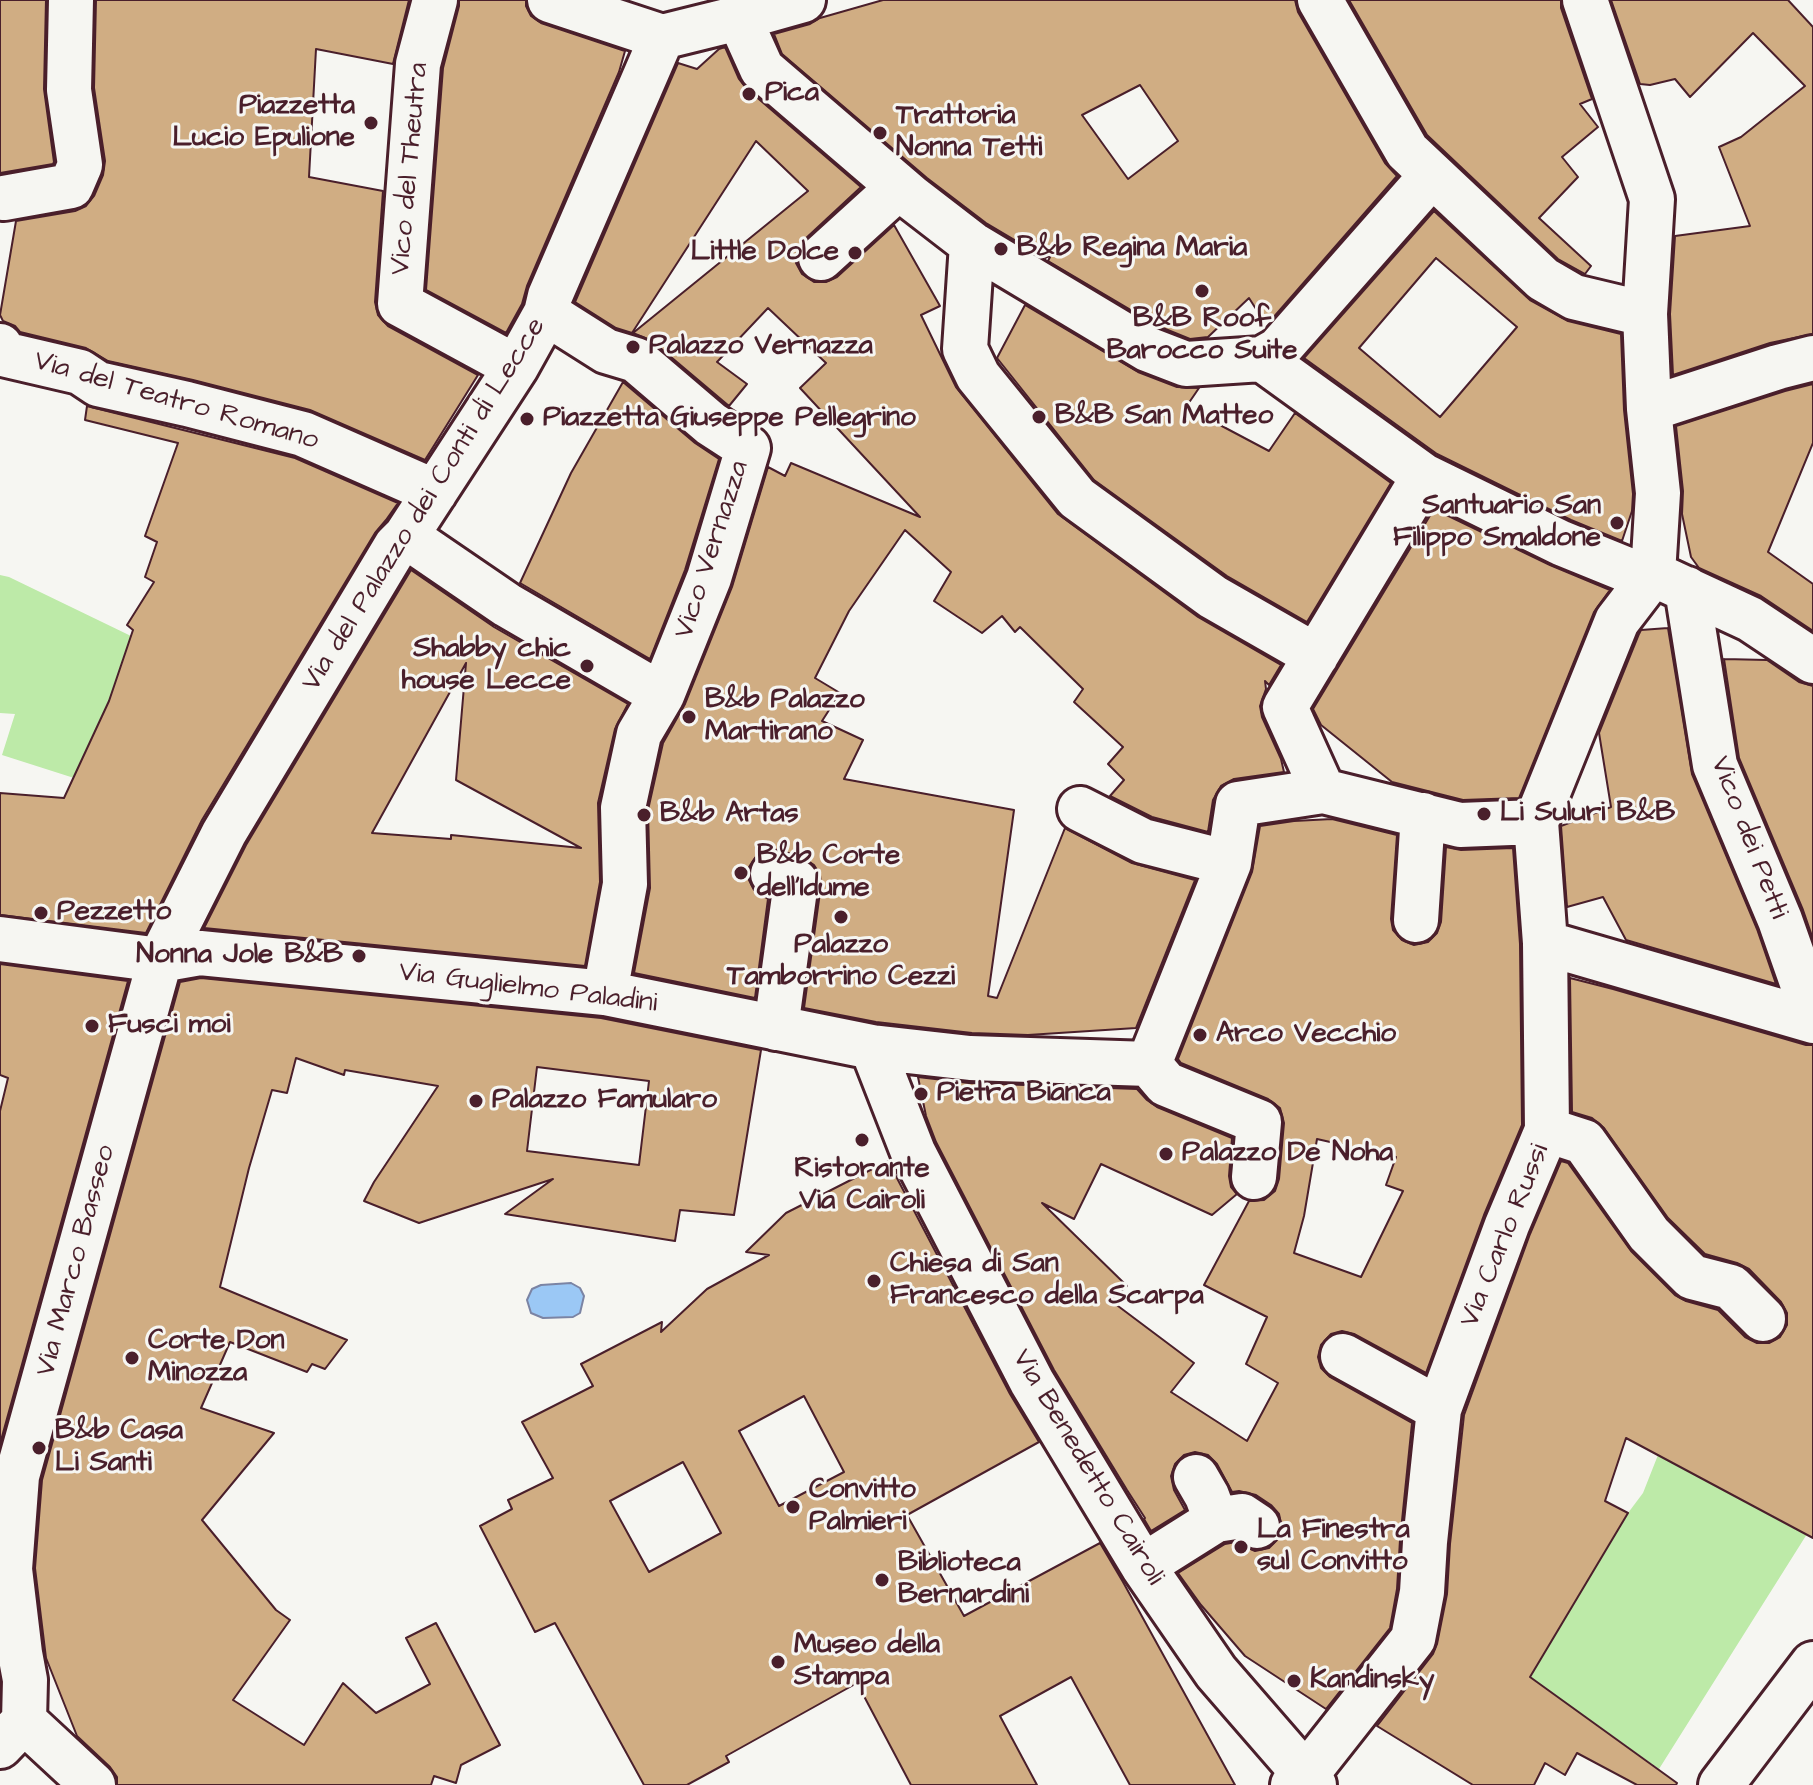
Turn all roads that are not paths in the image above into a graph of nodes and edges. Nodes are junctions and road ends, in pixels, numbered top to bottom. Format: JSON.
{"nodes":[{"id":1,"x":71,"y":0,"type":"edge"},
{"id":2,"x":435,"y":0,"type":"edge"},
{"id":3,"x":550,"y":0,"type":"edge"},
{"id":4,"x":803,"y":0,"type":"edge"},
{"id":5,"x":1320,"y":0,"type":"edge"},
{"id":6,"x":1585,"y":0,"type":"edge"},
{"id":7,"x":739,"y":18,"type":"junction"},
{"id":8,"x":662,"y":37,"type":"junction"},
{"id":9,"x":1432,"y":175,"type":"junction"},
{"id":10,"x":899,"y":187,"type":"junction"},
{"id":11,"x":1,"y":209,"type":"edge"},
{"id":12,"x":972,"y":244,"type":"junction"},
{"id":13,"x":821,"y":258,"type":"dead end"},
{"id":14,"x":546,"y":313,"type":"junction"},
{"id":15,"x":1645,"y":314,"type":"junction"},
{"id":16,"x":2,"y":350,"type":"edge"},
{"id":17,"x":1813,"y":358,"type":"edge"},
{"id":18,"x":1262,"y":359,"type":"junction"},
{"id":19,"x":516,"y":367,"type":"junction"},
{"id":20,"x":1649,"y":409,"type":"junction"},
{"id":21,"x":1424,"y":476,"type":"junction"},
{"id":22,"x":435,"y":492,"type":"junction"},
{"id":23,"x":406,"y":536,"type":"junction"},
{"id":24,"x":1657,"y":578,"type":"junction"},
{"id":25,"x":1799,"y":652,"type":"edge"},
{"id":26,"x":1316,"y":656,"type":"junction"},
{"id":27,"x":662,"y":695,"type":"junction"},
{"id":28,"x":1323,"y":791,"type":"junction"},
{"id":29,"x":1080,"y":809,"type":"dead end"},
{"id":30,"x":1423,"y":815,"type":"junction"},
{"id":31,"x":1536,"y":822,"type":"junction"},
{"id":32,"x":1229,"y":863,"type":"junction"},
{"id":33,"x":773,"y":874,"type":"dead end"},
{"id":34,"x":1416,"y":920,"type":"dead end"},
{"id":35,"x":0,"y":939,"type":"edge"},
{"id":36,"x":1545,"y":943,"type":"junction"},
{"id":37,"x":160,"y":960,"type":"junction"},
{"id":38,"x":605,"y":993,"type":"junction"},
{"id":39,"x":1813,"y":1014,"type":"edge"},
{"id":40,"x":1813,"y":1021,"type":"edge"},
{"id":41,"x":776,"y":1028,"type":"junction"},
{"id":42,"x":872,"y":1047,"type":"junction"},
{"id":43,"x":1149,"y":1064,"type":"junction"},
{"id":44,"x":1547,"y":1130,"type":"junction"},
{"id":45,"x":1254,"y":1177,"type":"dead end"},
{"id":46,"x":1763,"y":1319,"type":"dead end"},
{"id":47,"x":1343,"y":1356,"type":"dead end"},
{"id":48,"x":1439,"y":1409,"type":"junction"},
{"id":49,"x":9,"y":1474,"type":"edge"},
{"id":50,"x":1196,"y":1477,"type":"dead end"},
{"id":51,"x":1143,"y":1566,"type":"junction"},
{"id":52,"x":1813,"y":1664,"type":"edge"},
{"id":53,"x":12,"y":1706,"type":"edge"},
{"id":54,"x":1304,"y":1782,"type":"edge"},
{"id":55,"x":93,"y":1785,"type":"edge"},
{"id":56,"x":1721,"y":1785,"type":"edge"}],
"edges":[{"from":1,"to":11,"type":"street"},
{"from":2,"to":19,"type":"street","name":"Vico del Theutra"},
{"from":3,"to":8,"type":"street"},
{"from":4,"to":7,"type":"street"},
{"from":5,"to":9,"type":"street"},
{"from":6,"to":15,"type":"street","name":"Vico dei Petti"},
{"from":7,"to":8,"type":"street"},
{"from":7,"to":10,"type":"street"},
{"from":8,"to":14,"type":"street","name":"Via del Palazzo dei Conti di Lecce"},
{"from":9,"to":15,"type":"street"},
{"from":9,"to":18,"type":"street"},
{"from":10,"to":12,"type":"street"},
{"from":10,"to":13,"type":"street"},
{"from":12,"to":18,"type":"street"},
{"from":12,"to":26,"type":"street"},
{"from":14,"to":19,"type":"street","name":"Via del Palazzo dei Conti di Lecce"},
{"from":14,"to":27,"type":"street","name":"Vico Vernazza"},
{"from":15,"to":20,"type":"street","name":"Vico dei Petti"},
{"from":16,"to":22,"type":"street","name":"Via del Teatro Romano"},
{"from":17,"to":20,"type":"street"},
{"from":18,"to":21,"type":"street"},
{"from":19,"to":22,"type":"street","name":"Via del Palazzo dei Conti di Lecce"},
{"from":20,"to":24,"type":"street","name":"Vico dei Petti"},
{"from":21,"to":24,"type":"street"},
{"from":21,"to":26,"type":"street"},
{"from":22,"to":23,"type":"street","name":"Via del Palazzo dei Conti di Lecce"},
{"from":23,"to":27,"type":"street"},
{"from":23,"to":37,"type":"street","name":"Via del Palazzo dei Conti di Lecce"},
{"from":24,"to":25,"type":"street"},
{"from":24,"to":31,"type":"street","name":"Via Carlo Russi"},
{"from":24,"to":39,"type":"street","name":"Vico dei Petti"},
{"from":26,"to":28,"type":"street"},
{"from":27,"to":38,"type":"street"},
{"from":28,"to":30,"type":"street"},
{"from":28,"to":32,"type":"street"},
{"from":29,"to":32,"type":"street"},
{"from":30,"to":31,"type":"street"},
{"from":30,"to":34,"type":"street"},
{"from":31,"to":36,"type":"street","name":"Via Carlo Russi"},
{"from":32,"to":43,"type":"street"},
{"from":33,"to":41,"type":"street"},
{"from":35,"to":37,"type":"street","name":"Via Guglielmo Paladini"},
{"from":36,"to":40,"type":"street"},
{"from":36,"to":44,"type":"street","name":"Via Carlo Russi"},
{"from":37,"to":38,"type":"street","name":"Via Guglielmo Paladini"},
{"from":37,"to":49,"type":"street","name":"Via Marco Basseo"},
{"from":38,"to":41,"type":"street","name":"Via Guglielmo Paladini"},
{"from":41,"to":42,"type":"street","name":"Via Guglielmo Paladini"},
{"from":42,"to":43,"type":"street","name":"Via Guglielmo Paladini"},
{"from":42,"to":51,"type":"street","name":"Via Benedetto Cairoli"},
{"from":43,"to":45,"type":"street"},
{"from":44,"to":46,"type":"street"},
{"from":44,"to":48,"type":"street","name":"Via Carlo Russi"},
{"from":47,"to":48,"type":"street"},
{"from":48,"to":54,"type":"street","name":"Via Carlo Russi"},
{"from":49,"to":53,"type":"street","name":"Via Marco Basseo"},
{"from":50,"to":51,"type":"street"},
{"from":51,"to":54,"type":"street","name":"Via Benedetto Cairoli"},
{"from":52,"to":56,"type":"street"},
{"from":53,"to":55,"type":"street"}]}
